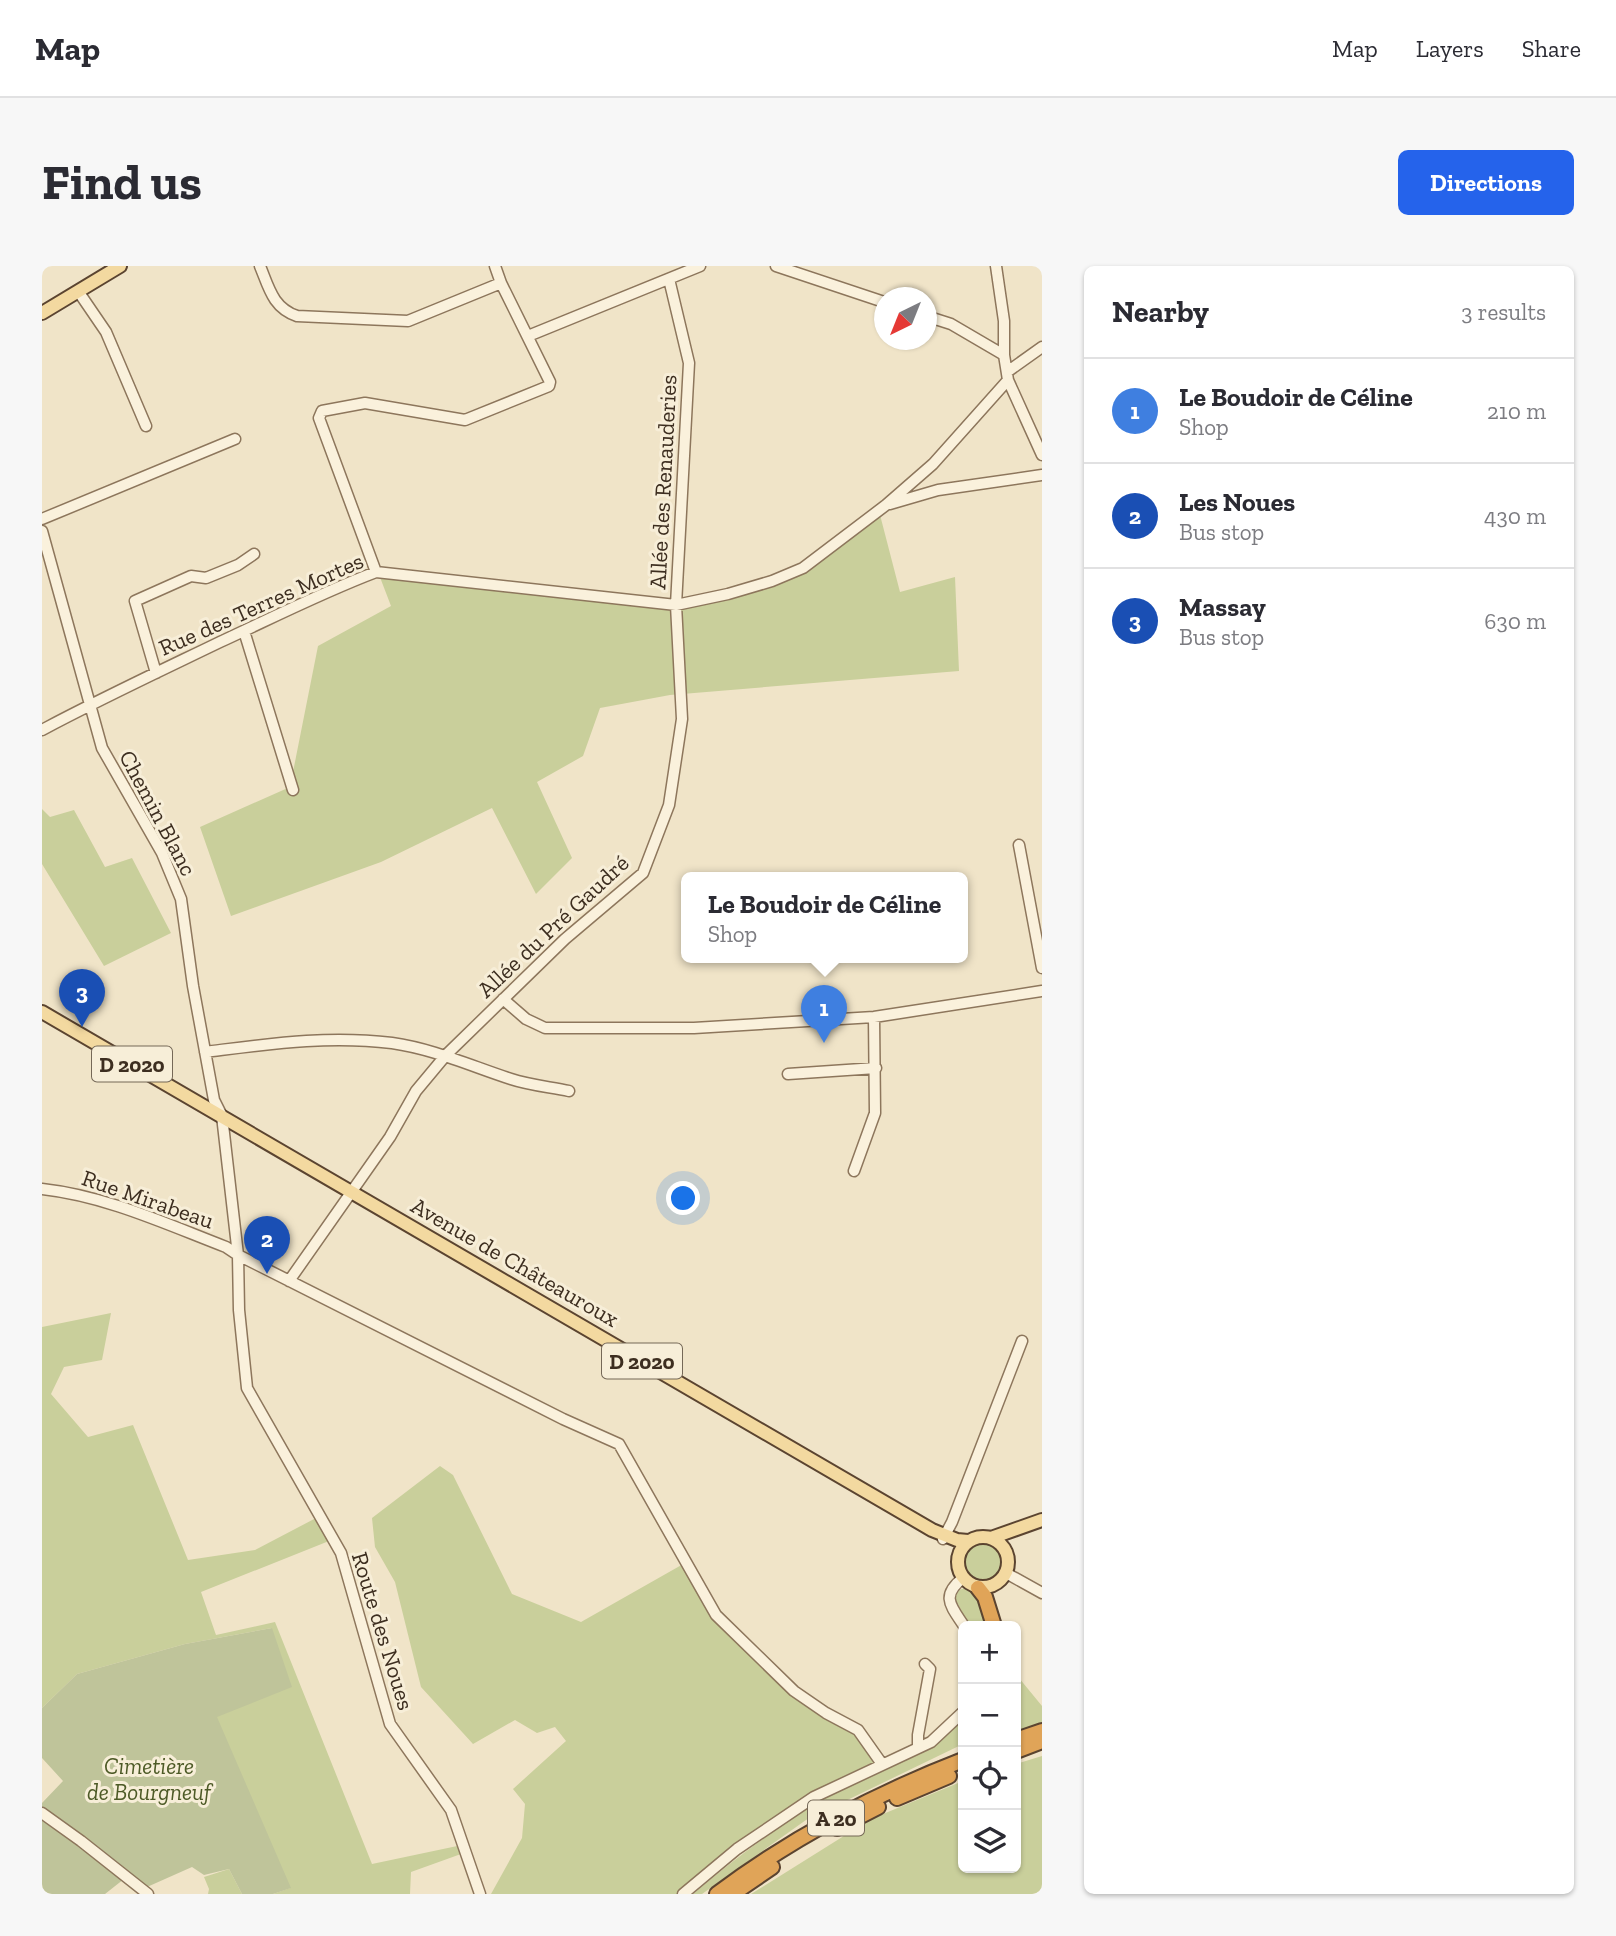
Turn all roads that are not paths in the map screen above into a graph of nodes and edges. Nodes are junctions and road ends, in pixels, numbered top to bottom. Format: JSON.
{"nodes":[{"id":1,"x":120,"y":266,"type":"edge"},
{"id":2,"x":260,"y":266,"type":"edge"},
{"id":3,"x":495,"y":266,"type":"edge"},
{"id":4,"x":700,"y":266,"type":"edge"},
{"id":5,"x":776,"y":266,"type":"edge"},
{"id":6,"x":996,"y":266,"type":"edge"},
{"id":7,"x":669,"y":279,"type":"junction"},
{"id":8,"x":501,"y":283,"type":"junction"},
{"id":9,"x":78,"y":291,"type":"junction"},
{"id":10,"x":874,"y":299,"type":"edge"},
{"id":11,"x":42,"y":313,"type":"edge"},
{"id":12,"x":937,"y":320,"type":"edge"},
{"id":13,"x":528,"y":336,"type":"junction"},
{"id":14,"x":1042,"y":347,"type":"edge"},
{"id":15,"x":1004,"y":355,"type":"junction"},
{"id":16,"x":1007,"y":376,"type":"junction"},
{"id":17,"x":146,"y":426,"type":"dead end"},
{"id":18,"x":235,"y":439,"type":"dead end"},
{"id":19,"x":1042,"y":456,"type":"edge"},
{"id":20,"x":1042,"y":475,"type":"edge"},
{"id":21,"x":886,"y":505,"type":"junction"},
{"id":22,"x":42,"y":519,"type":"edge"},
{"id":23,"x":42,"y":531,"type":"edge"},
{"id":24,"x":254,"y":554,"type":"dead end"},
{"id":25,"x":376,"y":572,"type":"junction"},
{"id":26,"x":676,"y":605,"type":"junction"},
{"id":27,"x":244,"y":631,"type":"junction"},
{"id":28,"x":156,"y":673,"type":"junction"},
{"id":29,"x":89,"y":705,"type":"junction"},
{"id":30,"x":42,"y":730,"type":"edge"},
{"id":31,"x":293,"y":790,"type":"dead end"},
{"id":32,"x":1019,"y":845,"type":"dead end"},
{"id":33,"x":1042,"y":968,"type":"edge"},
{"id":34,"x":1042,"y":991,"type":"edge"},
{"id":35,"x":503,"y":999,"type":"junction"},
{"id":36,"x":42,"y":1012,"type":"edge"},
{"id":37,"x":874,"y":1017,"type":"junction"},
{"id":38,"x":205,"y":1052,"type":"junction"},
{"id":39,"x":446,"y":1055,"type":"junction"},
{"id":40,"x":876,"y":1068,"type":"junction"},
{"id":41,"x":788,"y":1074,"type":"dead end"},
{"id":42,"x":569,"y":1091,"type":"dead end"},
{"id":43,"x":222,"y":1116,"type":"junction"},
{"id":44,"x":854,"y":1171,"type":"dead end"},
{"id":45,"x":42,"y":1189,"type":"edge"},
{"id":46,"x":352,"y":1192,"type":"junction"},
{"id":47,"x":238,"y":1255,"type":"junction"},
{"id":48,"x":289,"y":1280,"type":"junction"},
{"id":49,"x":1022,"y":1341,"type":"dead end"},
{"id":50,"x":1036,"y":1521,"type":"edge"},
{"id":51,"x":939,"y":1535,"type":"junction"},
{"id":52,"x":991,"y":1538,"type":"junction"},
{"id":53,"x":968,"y":1541,"type":"junction"},
{"id":54,"x":1006,"y":1553,"type":"junction"},
{"id":55,"x":958,"y":1559,"type":"junction"},
{"id":56,"x":1006,"y":1573,"type":"junction"},
{"id":57,"x":963,"y":1578,"type":"junction"},
{"id":58,"x":978,"y":1588,"type":"junction"},
{"id":59,"x":1042,"y":1593,"type":"edge"},
{"id":60,"x":961,"y":1621,"type":"edge"},
{"id":61,"x":992,"y":1621,"type":"edge"},
{"id":62,"x":925,"y":1664,"type":"dead end"},
{"id":63,"x":958,"y":1717,"type":"edge"},
{"id":64,"x":1042,"y":1731,"type":"edge"},
{"id":65,"x":1021,"y":1738,"type":"edge"},
{"id":66,"x":1042,"y":1741,"type":"edge"},
{"id":67,"x":918,"y":1748,"type":"junction"},
{"id":68,"x":1021,"y":1749,"type":"edge"},
{"id":69,"x":958,"y":1753,"type":"edge"},
{"id":70,"x":958,"y":1762,"type":"edge"},
{"id":71,"x":882,"y":1764,"type":"junction"},
{"id":72,"x":958,"y":1772,"type":"edge"},
{"id":73,"x":914,"y":1780,"type":"junction"},
{"id":74,"x":42,"y":1812,"type":"edge"},
{"id":75,"x":148,"y":1894,"type":"edge"},
{"id":76,"x":480,"y":1894,"type":"edge"},
{"id":77,"x":684,"y":1894,"type":"edge"},
{"id":78,"x":717,"y":1894,"type":"edge"},
{"id":79,"x":733,"y":1894,"type":"edge"}],
"edges":[{"from":1,"to":9,"type":"main road"},
{"from":2,"to":8,"type":"street"},
{"from":3,"to":8,"type":"street"},
{"from":4,"to":7,"type":"street"},
{"from":5,"to":10,"type":"street"},
{"from":6,"to":15,"type":"street"},
{"from":7,"to":13,"type":"street"},
{"from":7,"to":26,"type":"street","name":"Allée des Renauderies"},
{"from":8,"to":13,"type":"street"},
{"from":9,"to":11,"type":"main road"},
{"from":9,"to":17,"type":"street"},
{"from":12,"to":15,"type":"street"},
{"from":13,"to":25,"type":"street"},
{"from":14,"to":16,"type":"street","name":"Rue des Terres Mortes"},
{"from":15,"to":16,"type":"street"},
{"from":16,"to":19,"type":"street"},
{"from":16,"to":21,"type":"street","name":"Rue des Terres Mortes"},
{"from":18,"to":22,"type":"street"},
{"from":20,"to":21,"type":"street"},
{"from":21,"to":26,"type":"street","name":"Rue des Terres Mortes"},
{"from":23,"to":29,"type":"street","name":"Chemin Blanc"},
{"from":24,"to":28,"type":"street"},
{"from":25,"to":26,"type":"street","name":"Rue des Terres Mortes"},
{"from":25,"to":27,"type":"street","name":"Rue des Terres Mortes"},
{"from":26,"to":35,"type":"street","name":"Allée du Pré Gaudré"},
{"from":27,"to":28,"type":"street","name":"Rue des Terres Mortes"},
{"from":27,"to":31,"type":"street"},
{"from":28,"to":29,"type":"street","name":"Rue des Terres Mortes"},
{"from":29,"to":30,"type":"street","name":"Rue des Terres Mortes"},
{"from":29,"to":38,"type":"street","name":"Chemin Blanc"},
{"from":32,"to":33,"type":"street"},
{"from":34,"to":37,"type":"street"},
{"from":35,"to":37,"type":"street"},
{"from":35,"to":39,"type":"street","name":"Allée du Pré Gaudré"},
{"from":36,"to":43,"type":"main road","number":"D 2020"},
{"from":37,"to":40,"type":"street"},
{"from":38,"to":39,"type":"street"},
{"from":38,"to":43,"type":"street","name":"Chemin Blanc"},
{"from":39,"to":42,"type":"street"},
{"from":39,"to":46,"type":"street","name":"Allée du Pré Gaudré"},
{"from":40,"to":41,"type":"street"},
{"from":40,"to":44,"type":"street"},
{"from":43,"to":46,"type":"main road","name":"Avenue de Châteauroux","number":"D 2020"},
{"from":43,"to":47,"type":"street","name":"Route des Noues"},
{"from":45,"to":47,"type":"street","name":"Rue Mirabeau"},
{"from":46,"to":48,"type":"street","name":"Allée du Pré Gaudré"},
{"from":46,"to":51,"type":"main road","name":"Avenue de Châteauroux","number":"D 2020"},
{"from":47,"to":48,"type":"street","name":"Rue Mirabeau"},
{"from":47,"to":76,"type":"street","name":"Route des Noues"},
{"from":48,"to":71,"type":"street","name":"Rue Mirabeau"},
{"from":49,"to":51,"type":"street"},
{"from":50,"to":52,"type":"main road"},
{"from":50,"to":54,"type":"main road"},
{"from":51,"to":53,"type":"main road","number":"D 2020"},
{"from":51,"to":55,"type":"main road","number":"D 2020"},
{"from":52,"to":53,"type":"main road"},
{"from":52,"to":54,"type":"main road"},
{"from":53,"to":55,"type":"main road"},
{"from":54,"to":56,"type":"main road"},
{"from":55,"to":57,"type":"main road"},
{"from":56,"to":58,"type":"main road"},
{"from":56,"to":59,"type":"street"},
{"from":57,"to":58,"type":"main road"},
{"from":57,"to":60,"type":"street"},
{"from":58,"to":61,"type":"highway"},
{"from":62,"to":67,"type":"street"},
{"from":63,"to":67,"type":"street"},
{"from":64,"to":65,"type":"highway"},
{"from":66,"to":68,"type":"highway"},
{"from":67,"to":71,"type":"street"},
{"from":69,"to":73,"type":"highway"},
{"from":70,"to":73,"type":"highway","number":"A 20"},
{"from":71,"to":77,"type":"street"},
{"from":72,"to":79,"type":"highway","number":"A 20"},
{"from":73,"to":78,"type":"highway","number":"A 20"},
{"from":74,"to":75,"type":"street"}]}
